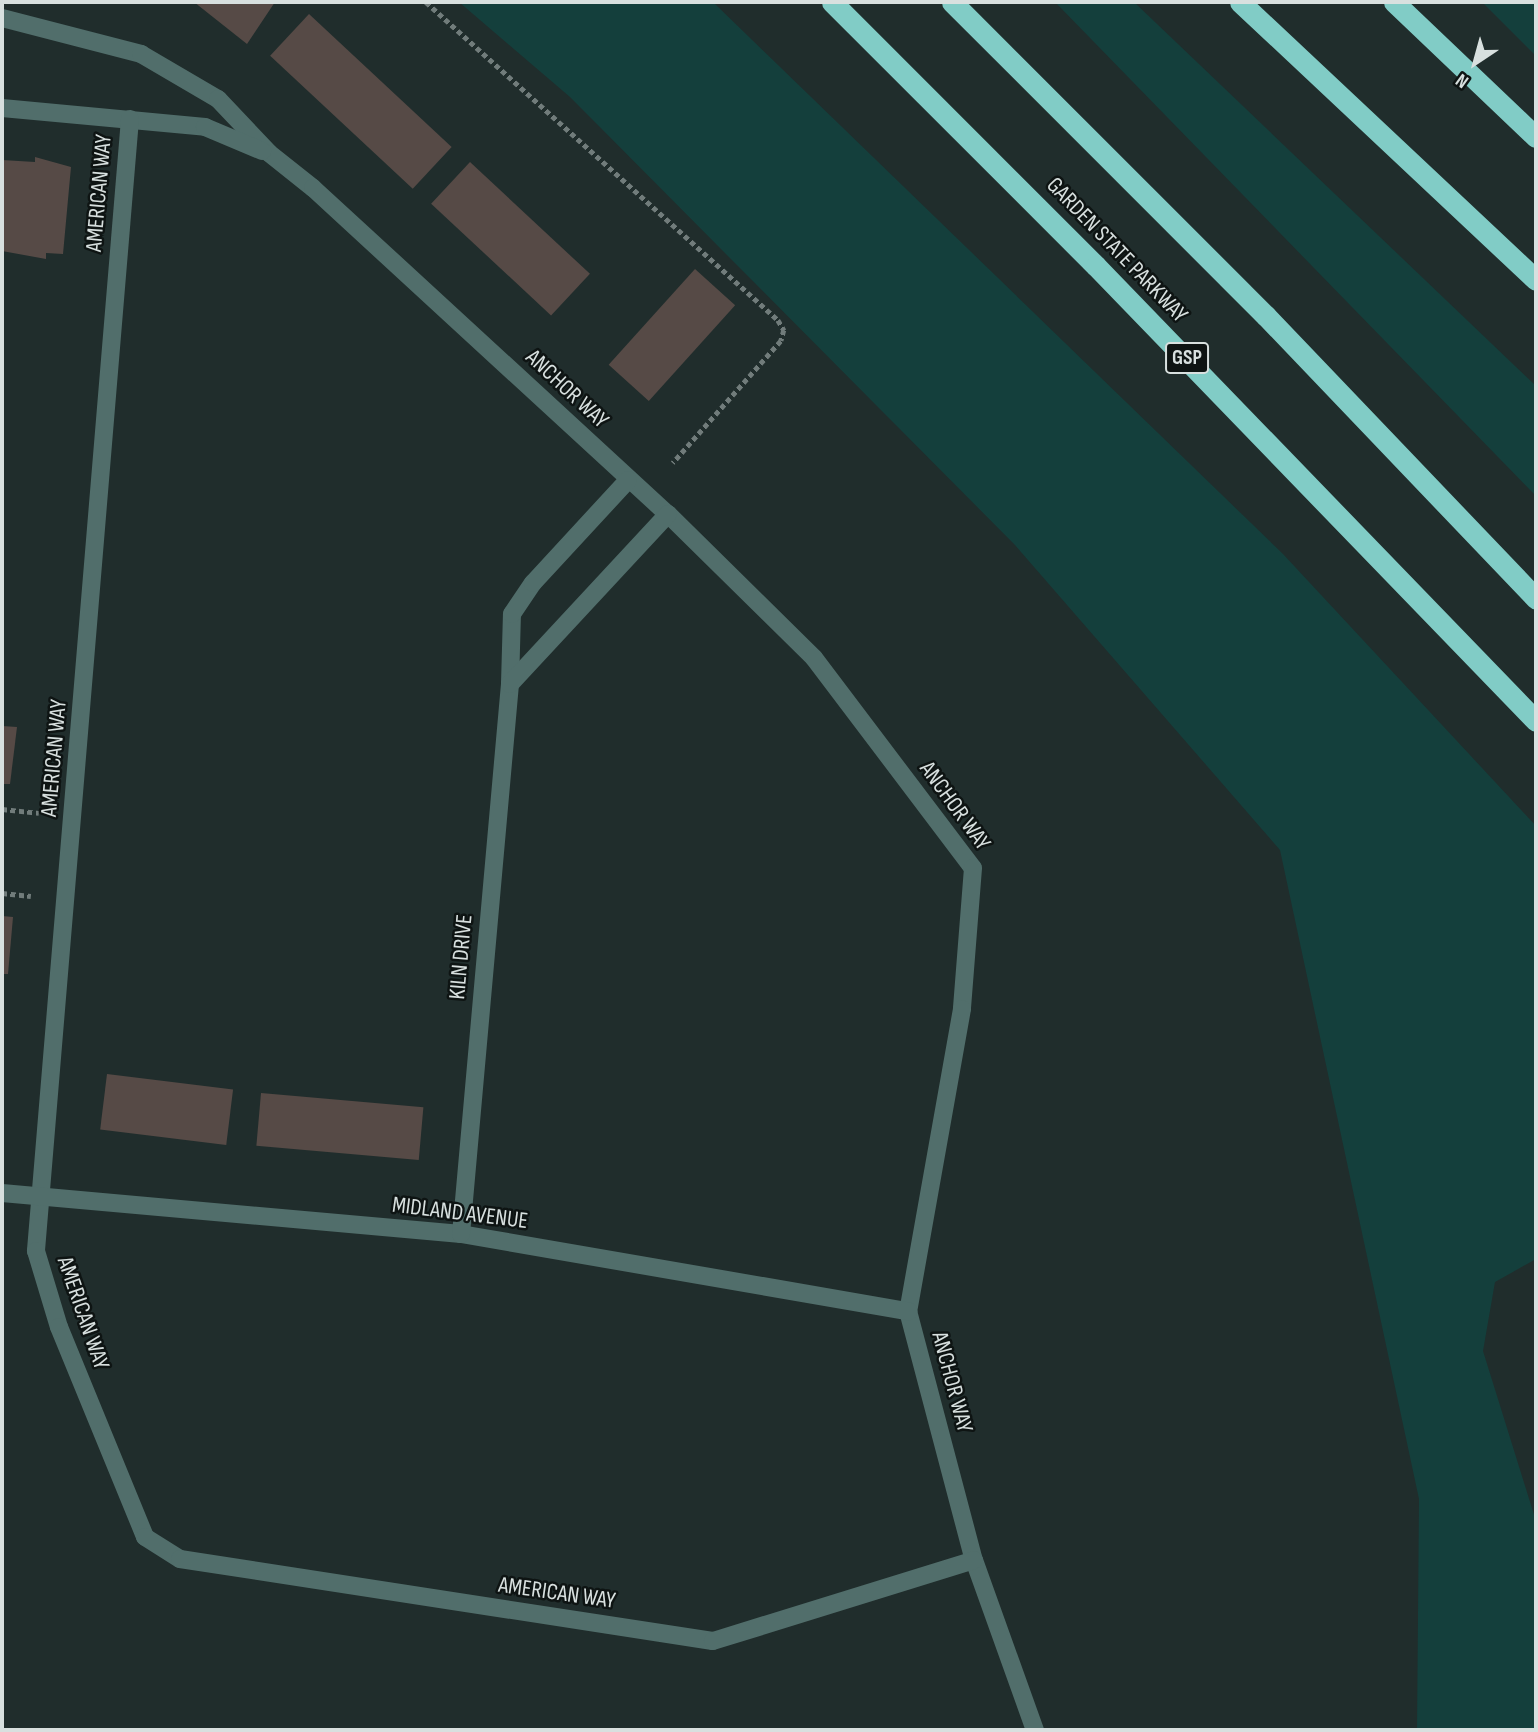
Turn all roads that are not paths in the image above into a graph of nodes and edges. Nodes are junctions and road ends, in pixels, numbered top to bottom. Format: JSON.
{"nodes":[{"id":1,"x":832,"y":2,"type":"edge"},
{"id":2,"x":952,"y":2,"type":"edge"},
{"id":3,"x":1240,"y":2,"type":"edge"},
{"id":4,"x":1394,"y":2,"type":"edge"},
{"id":5,"x":2,"y":18,"type":"edge"},
{"id":6,"x":2,"y":108,"type":"edge"},
{"id":7,"x":130,"y":118,"type":"junction"},
{"id":8,"x":1536,"y":137,"type":"edge"},
{"id":9,"x":269,"y":153,"type":"junction"},
{"id":10,"x":1536,"y":280,"type":"edge"},
{"id":11,"x":628,"y":480,"type":"junction"},
{"id":12,"x":668,"y":514,"type":"junction"},
{"id":13,"x":1536,"y":599,"type":"edge"},
{"id":14,"x":510,"y":684,"type":"junction"},
{"id":15,"x":1536,"y":720,"type":"edge"},
{"id":16,"x":2,"y":1193,"type":"edge"},
{"id":17,"x":41,"y":1197,"type":"junction"},
{"id":18,"x":461,"y":1234,"type":"junction"},
{"id":19,"x":908,"y":1311,"type":"junction"},
{"id":20,"x":974,"y":1560,"type":"junction"},
{"id":21,"x":1035,"y":1730,"type":"edge"}],
"edges":[{"from":1,"to":15,"type":"highway","name":"GARDEN STATE PARKWAY","number":"GSP"},
{"from":2,"to":13,"type":"highway"},
{"from":3,"to":10,"type":"highway"},
{"from":4,"to":8,"type":"highway"},
{"from":5,"to":9,"type":"street","name":"ANCHOR WAY"},
{"from":6,"to":7,"type":"street","name":"ANCHOR WAY"},
{"from":7,"to":9,"type":"street","name":"ANCHOR WAY"},
{"from":7,"to":17,"type":"street","name":"AMERICAN WAY"},
{"from":9,"to":11,"type":"street","name":"ANCHOR WAY"},
{"from":11,"to":12,"type":"street","name":"ANCHOR WAY"},
{"from":11,"to":14,"type":"street","name":"KILN DRIVE"},
{"from":12,"to":14,"type":"street"},
{"from":12,"to":19,"type":"street","name":"ANCHOR WAY"},
{"from":14,"to":18,"type":"street","name":"KILN DRIVE"},
{"from":16,"to":17,"type":"street","name":"MIDLAND AVENUE"},
{"from":17,"to":18,"type":"street","name":"MIDLAND AVENUE"},
{"from":17,"to":20,"type":"street","name":"AMERICAN WAY"},
{"from":18,"to":19,"type":"street","name":"MIDLAND AVENUE"},
{"from":19,"to":20,"type":"street","name":"ANCHOR WAY"},
{"from":20,"to":21,"type":"street","name":"ANCHOR WAY"}]}
